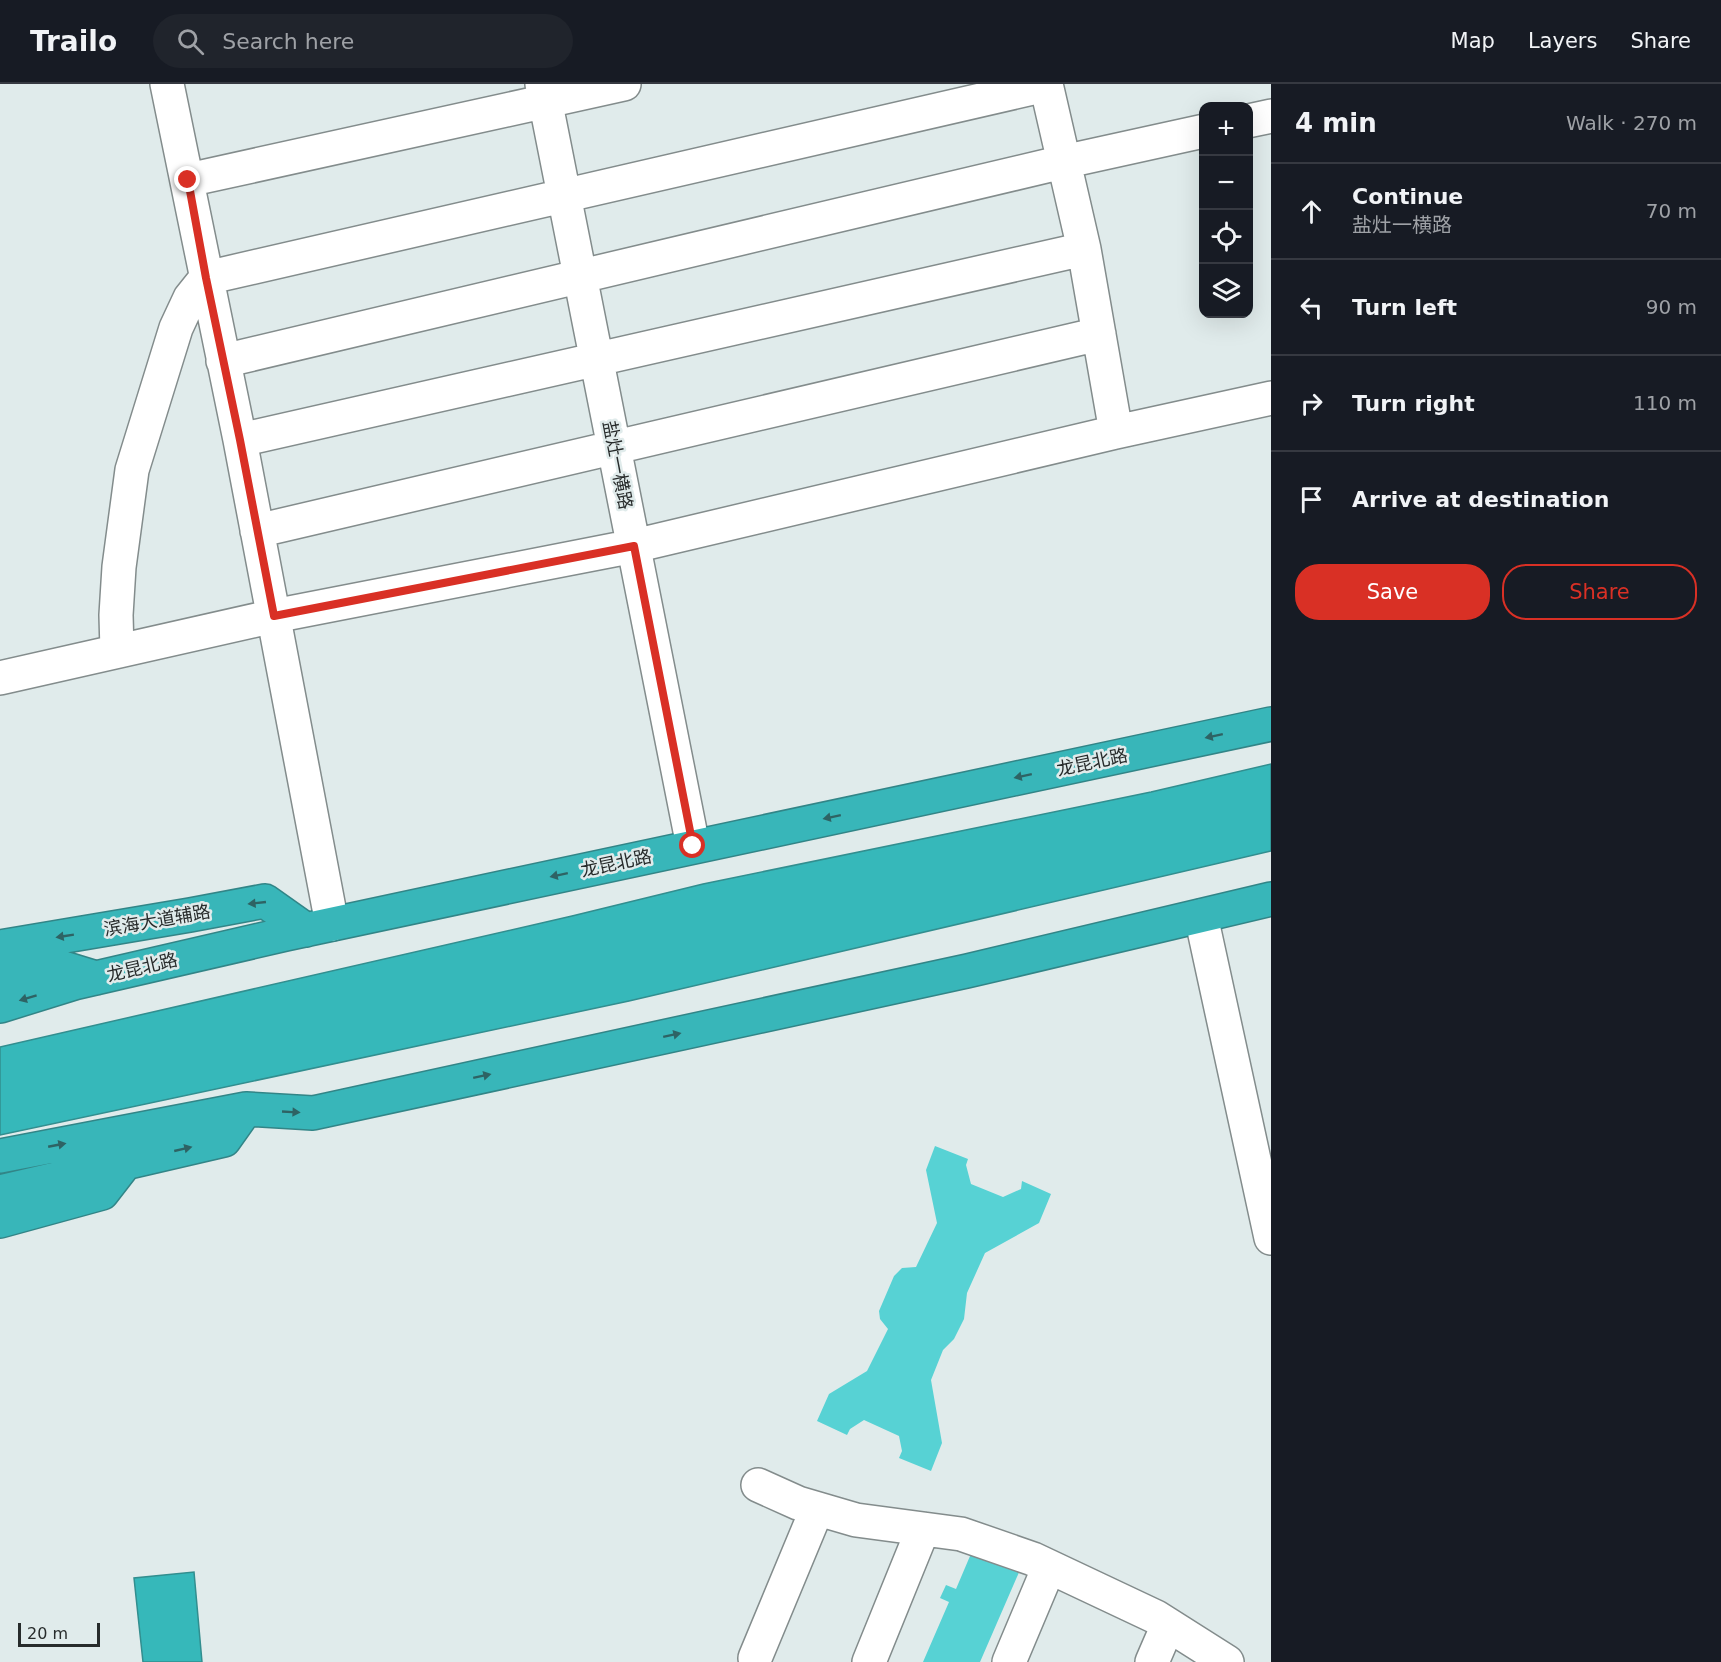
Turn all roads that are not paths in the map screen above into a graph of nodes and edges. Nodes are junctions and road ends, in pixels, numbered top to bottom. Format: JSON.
{"nodes":[{"id":1,"x":167,"y":84,"type":"edge"},
{"id":2,"x":624,"y":84,"type":"edge"},
{"id":3,"x":1046,"y":84,"type":"edge"},
{"id":4,"x":544,"y":93,"type":"edge"},
{"id":5,"x":1271,"y":116,"type":"edge"},
{"id":6,"x":1253,"y":120,"type":"edge"},
{"id":7,"x":1199,"y":132,"type":"edge"},
{"id":8,"x":1063,"y":162,"type":"junction"},
{"id":9,"x":188,"y":180,"type":"junction"},
{"id":10,"x":564,"y":195,"type":"junction"},
{"id":11,"x":1084,"y":249,"type":"junction"},
{"id":12,"x":580,"y":276,"type":"junction"},
{"id":13,"x":206,"y":278,"type":"junction"},
{"id":14,"x":1099,"y":334,"type":"junction"},
{"id":15,"x":597,"y":360,"type":"junction"},
{"id":16,"x":223,"y":361,"type":"junction"},
{"id":17,"x":1271,"y":398,"type":"edge"},
{"id":18,"x":1116,"y":432,"type":"junction"},
{"id":19,"x":240,"y":440,"type":"junction"},
{"id":20,"x":614,"y":447,"type":"junction"},
{"id":21,"x":257,"y":531,"type":"junction"},
{"id":22,"x":634,"y":546,"type":"junction"},
{"id":23,"x":274,"y":616,"type":"junction"},
{"id":24,"x":117,"y":651,"type":"junction"},
{"id":25,"x":0,"y":678,"type":"edge"},
{"id":26,"x":1271,"y":724,"type":"edge"},
{"id":27,"x":693,"y":846,"type":"junction"},
{"id":28,"x":1271,"y":900,"type":"edge"},
{"id":29,"x":1201,"y":916,"type":"junction"},
{"id":30,"x":319,"y":927,"type":"junction"},
{"id":31,"x":0,"y":947,"type":"edge"},
{"id":32,"x":0,"y":973,"type":"edge"},
{"id":33,"x":96,"y":978,"type":"junction"},
{"id":34,"x":0,"y":1006,"type":"edge"},
{"id":35,"x":246,"y":1109,"type":"junction"},
{"id":36,"x":0,"y":1156,"type":"edge"},
{"id":37,"x":126,"y":1162,"type":"junction"},
{"id":38,"x":0,"y":1192,"type":"edge"},
{"id":39,"x":0,"y":1221,"type":"edge"},
{"id":40,"x":1271,"y":1238,"type":"edge"},
{"id":41,"x":758,"y":1485,"type":"dead end"},
{"id":42,"x":817,"y":1509,"type":"junction"},
{"id":43,"x":923,"y":1529,"type":"junction"},
{"id":44,"x":1049,"y":1567,"type":"junction"},
{"id":45,"x":1168,"y":1625,"type":"junction"},
{"id":46,"x":755,"y":1658,"type":"dead end"},
{"id":47,"x":869,"y":1662,"type":"edge"},
{"id":48,"x":1009,"y":1662,"type":"edge"},
{"id":49,"x":1152,"y":1662,"type":"edge"},
{"id":50,"x":1227,"y":1662,"type":"edge"}],
"edges":[{"from":1,"to":9,"type":"street"},
{"from":2,"to":4,"type":"street"},
{"from":3,"to":8,"type":"street"},
{"from":3,"to":10,"type":"street"},
{"from":4,"to":9,"type":"street"},
{"from":4,"to":10,"type":"street","name":"盐灶一横路"},
{"from":5,"to":6,"type":"street"},
{"from":7,"to":8,"type":"street"},
{"from":8,"to":11,"type":"street"},
{"from":8,"to":12,"type":"street"},
{"from":9,"to":13,"type":"street"},
{"from":10,"to":12,"type":"street","name":"盐灶一横路"},
{"from":10,"to":13,"type":"street"},
{"from":11,"to":14,"type":"street"},
{"from":11,"to":15,"type":"street"},
{"from":12,"to":15,"type":"street","name":"盐灶一横路"},
{"from":12,"to":16,"type":"street"},
{"from":13,"to":16,"type":"street"},
{"from":13,"to":24,"type":"street"},
{"from":14,"to":18,"type":"street"},
{"from":14,"to":20,"type":"street"},
{"from":15,"to":19,"type":"street"},
{"from":15,"to":20,"type":"street","name":"盐灶一横路"},
{"from":16,"to":19,"type":"street"},
{"from":17,"to":18,"type":"street"},
{"from":18,"to":22,"type":"street"},
{"from":19,"to":21,"type":"street"},
{"from":20,"to":21,"type":"street"},
{"from":20,"to":22,"type":"street","name":"盐灶一横路"},
{"from":21,"to":23,"type":"street"},
{"from":22,"to":23,"type":"street"},
{"from":22,"to":27,"type":"street","name":"盐灶一横路"},
{"from":23,"to":24,"type":"street"},
{"from":23,"to":30,"type":"street"},
{"from":24,"to":25,"type":"street"},
{"from":26,"to":27,"type":"highway","name":"龙昆北路","one_way":true},
{"from":27,"to":30,"type":"highway","name":"龙昆北路","one_way":true},
{"from":28,"to":29,"type":"highway"},
{"from":35,"to":29,"type":"highway","one_way":true},
{"from":29,"to":40,"type":"street"},
{"from":30,"to":31,"type":"highway","name":"滨海大道辅路","one_way":true},
{"from":30,"to":33,"type":"highway","name":"龙昆北路"},
{"from":32,"to":33,"type":"highway"},
{"from":33,"to":34,"type":"highway","name":"龙昆北路","one_way":true},
{"from":36,"to":35,"type":"highway","one_way":true},
{"from":37,"to":35,"type":"highway","one_way":true},
{"from":37,"to":38,"type":"highway"},
{"from":37,"to":39,"type":"highway"},
{"from":41,"to":42,"type":"street"},
{"from":42,"to":43,"type":"street"},
{"from":42,"to":46,"type":"street"},
{"from":43,"to":44,"type":"street"},
{"from":43,"to":47,"type":"street"},
{"from":44,"to":45,"type":"street"},
{"from":44,"to":48,"type":"street"},
{"from":45,"to":49,"type":"street"},
{"from":45,"to":50,"type":"street"}]}
